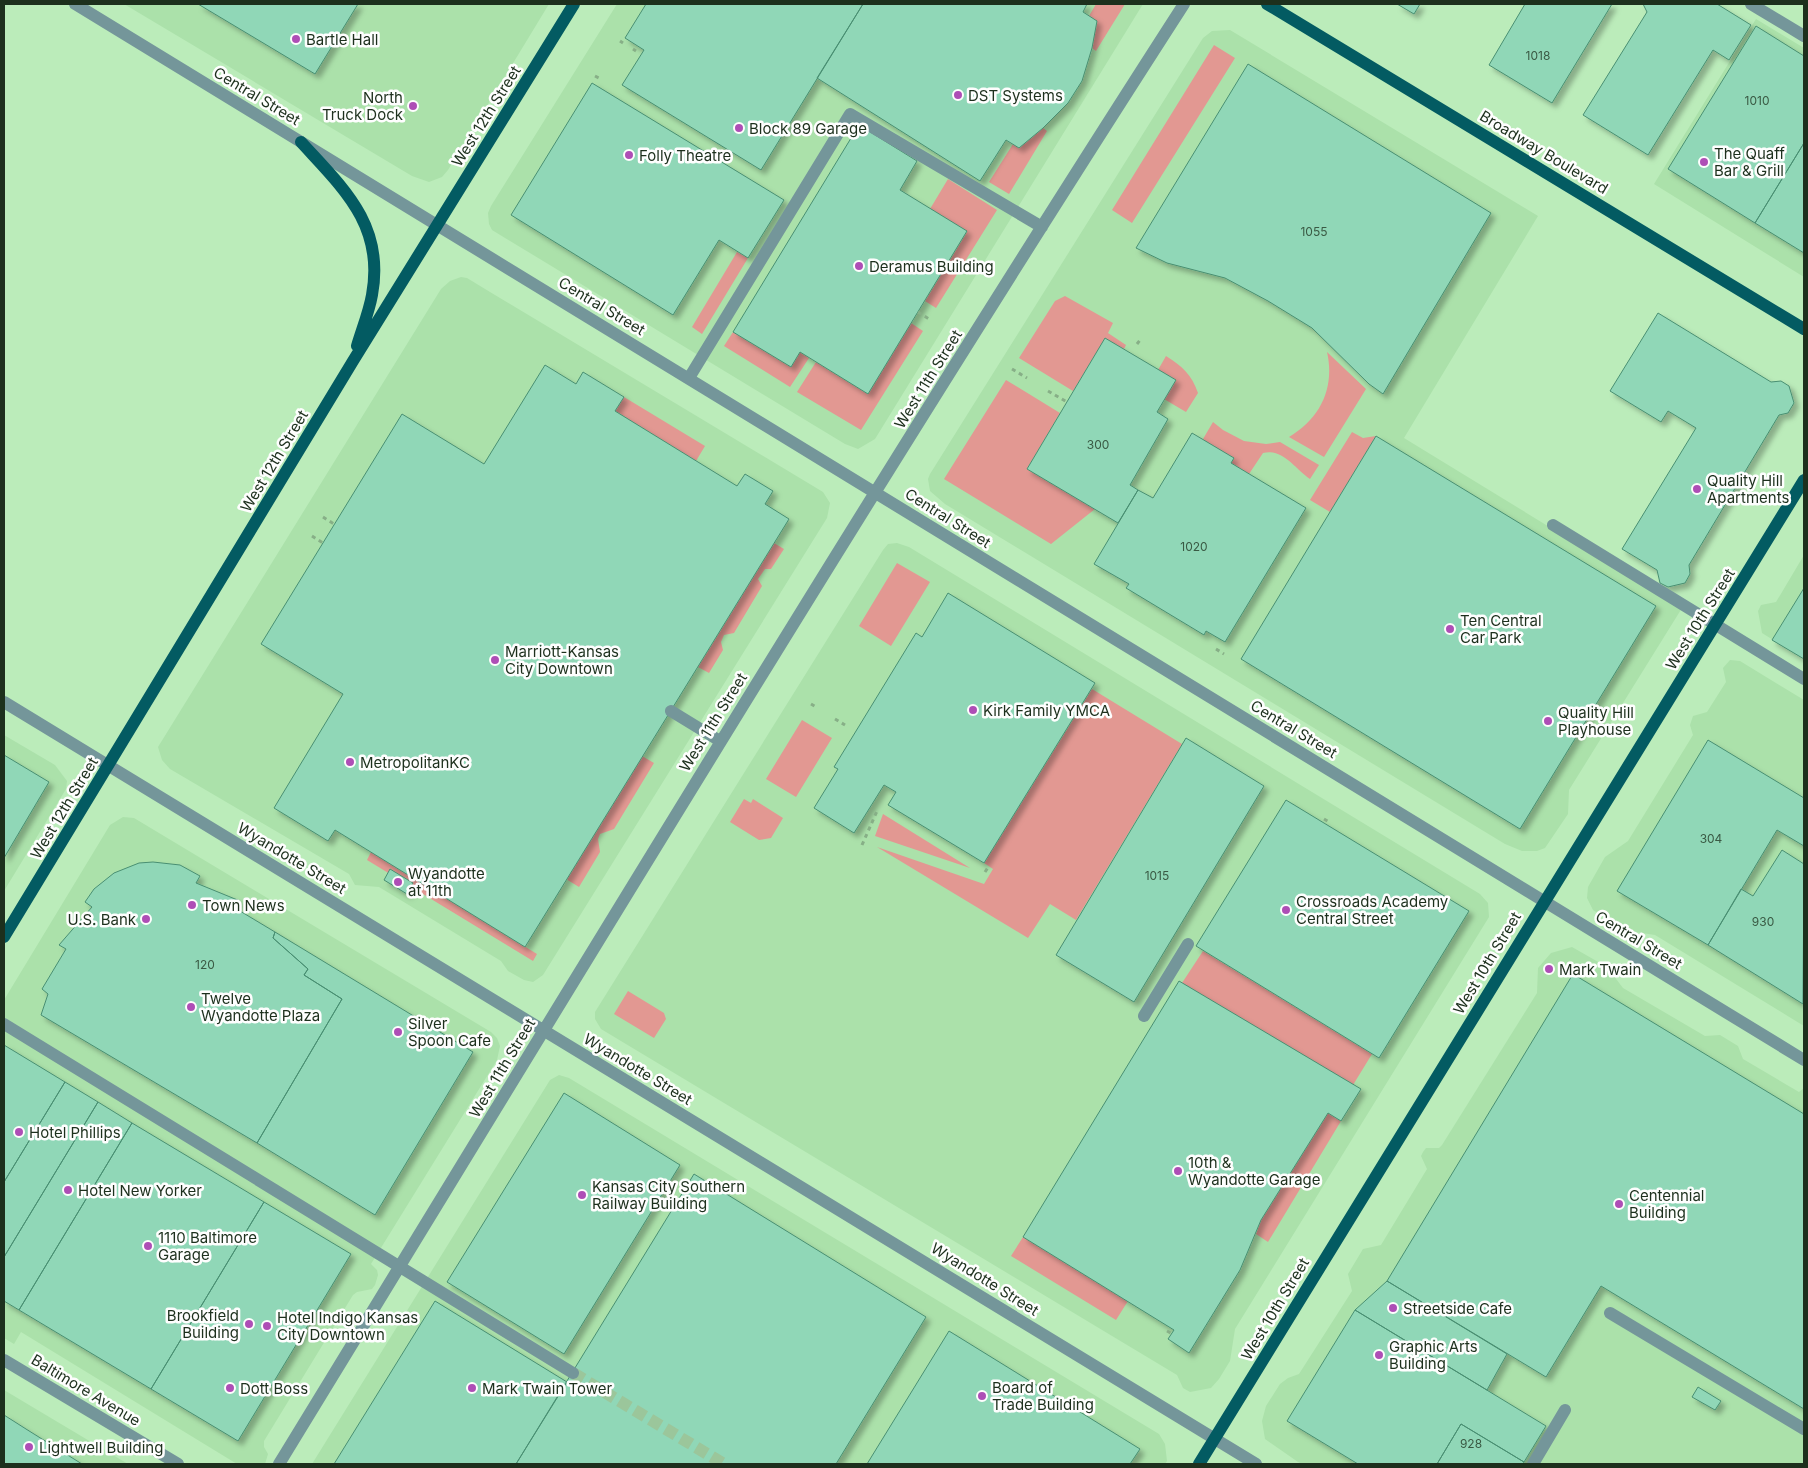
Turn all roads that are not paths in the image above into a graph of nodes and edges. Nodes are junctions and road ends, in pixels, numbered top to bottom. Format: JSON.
{"nodes":[{"id":1,"x":75,"y":4,"type":"edge"},
{"id":2,"x":574,"y":4,"type":"edge"},
{"id":3,"x":1184,"y":4,"type":"edge"},
{"id":4,"x":1266,"y":4,"type":"edge"},
{"id":5,"x":1751,"y":4,"type":"edge"},
{"id":6,"x":1804,"y":36,"type":"edge"},
{"id":7,"x":301,"y":142,"type":"junction"},
{"id":8,"x":437,"y":225,"type":"junction"},
{"id":9,"x":1042,"y":227,"type":"junction"},
{"id":10,"x":1804,"y":329,"type":"edge"},
{"id":11,"x":353,"y":361,"type":"junction"},
{"id":12,"x":689,"y":378,"type":"junction"},
{"id":13,"x":1804,"y":480,"type":"edge"},
{"id":14,"x":877,"y":492,"type":"junction"},
{"id":15,"x":1552,"y":525,"type":"dead end"},
{"id":16,"x":1716,"y":625,"type":"junction"},
{"id":17,"x":1804,"y":679,"type":"edge"},
{"id":18,"x":4,"y":702,"type":"edge"},
{"id":19,"x":670,"y":711,"type":"dead end"},
{"id":20,"x":720,"y":741,"type":"junction"},
{"id":21,"x":108,"y":766,"type":"junction"},
{"id":22,"x":1544,"y":901,"type":"junction"},
{"id":23,"x":4,"y":937,"type":"edge"},
{"id":24,"x":1188,"y":944,"type":"dead end"},
{"id":25,"x":1144,"y":1016,"type":"dead end"},
{"id":26,"x":4,"y":1024,"type":"edge"},
{"id":27,"x":544,"y":1031,"type":"junction"},
{"id":28,"x":1804,"y":1060,"type":"edge"},
{"id":29,"x":400,"y":1267,"type":"junction"},
{"id":30,"x":1610,"y":1313,"type":"dead end"},
{"id":31,"x":4,"y":1360,"type":"edge"},
{"id":32,"x":573,"y":1373,"type":"tunnel mouth"},
{"id":33,"x":1566,"y":1410,"type":"dead end"},
{"id":34,"x":1804,"y":1429,"type":"edge"},
{"id":35,"x":1215,"y":1440,"type":"junction"},
{"id":36,"x":178,"y":1464,"type":"edge"},
{"id":37,"x":279,"y":1464,"type":"edge"},
{"id":38,"x":1199,"y":1464,"type":"edge"},
{"id":39,"x":1256,"y":1464,"type":"edge"},
{"id":40,"x":1533,"y":1464,"type":"edge"}],
"edges":[{"from":1,"to":7,"type":"street","name":"Central Street"},
{"from":2,"to":8,"type":"main road","name":"West 12th Street"},
{"from":3,"to":9,"type":"street","name":"West 11th Street"},
{"from":4,"to":10,"type":"main road","name":"Broadway Boulevard"},
{"from":5,"to":6,"type":"street"},
{"from":7,"to":8,"type":"street","name":"Central Street"},
{"from":7,"to":11,"type":"main road"},
{"from":8,"to":11,"type":"main road","name":"West 12th Street"},
{"from":8,"to":12,"type":"street","name":"Central Street"},
{"from":9,"to":12,"type":"street"},
{"from":9,"to":14,"type":"street","name":"West 11th Street"},
{"from":11,"to":21,"type":"main road","name":"West 12th Street"},
{"from":12,"to":14,"type":"street","name":"Central Street"},
{"from":13,"to":16,"type":"main road","name":"West 10th Street"},
{"from":14,"to":20,"type":"street","name":"West 11th Street"},
{"from":14,"to":22,"type":"street","name":"Central Street"},
{"from":15,"to":16,"type":"street"},
{"from":16,"to":17,"type":"street"},
{"from":16,"to":22,"type":"main road","name":"West 10th Street"},
{"from":18,"to":21,"type":"street","name":"Wyandotte Street"},
{"from":19,"to":20,"type":"street"},
{"from":20,"to":27,"type":"street","name":"West 11th Street"},
{"from":21,"to":23,"type":"main road","name":"West 12th Street"},
{"from":21,"to":27,"type":"street","name":"Wyandotte Street"},
{"from":22,"to":28,"type":"street","name":"Central Street"},
{"from":22,"to":35,"type":"main road","name":"West 10th Street"},
{"from":24,"to":25,"type":"street"},
{"from":26,"to":29,"type":"street"},
{"from":27,"to":29,"type":"street","name":"West 11th Street"},
{"from":27,"to":35,"type":"street","name":"Wyandotte Street"},
{"from":29,"to":32,"type":"street"},
{"from":29,"to":37,"type":"street","name":"West 11th Street"},
{"from":30,"to":34,"type":"street"},
{"from":31,"to":36,"type":"street","name":"Baltimore Avenue"},
{"from":33,"to":40,"type":"street"},
{"from":35,"to":38,"type":"main road","name":"West 10th Street"},
{"from":35,"to":39,"type":"street","name":"Wyandotte Street"}]}
